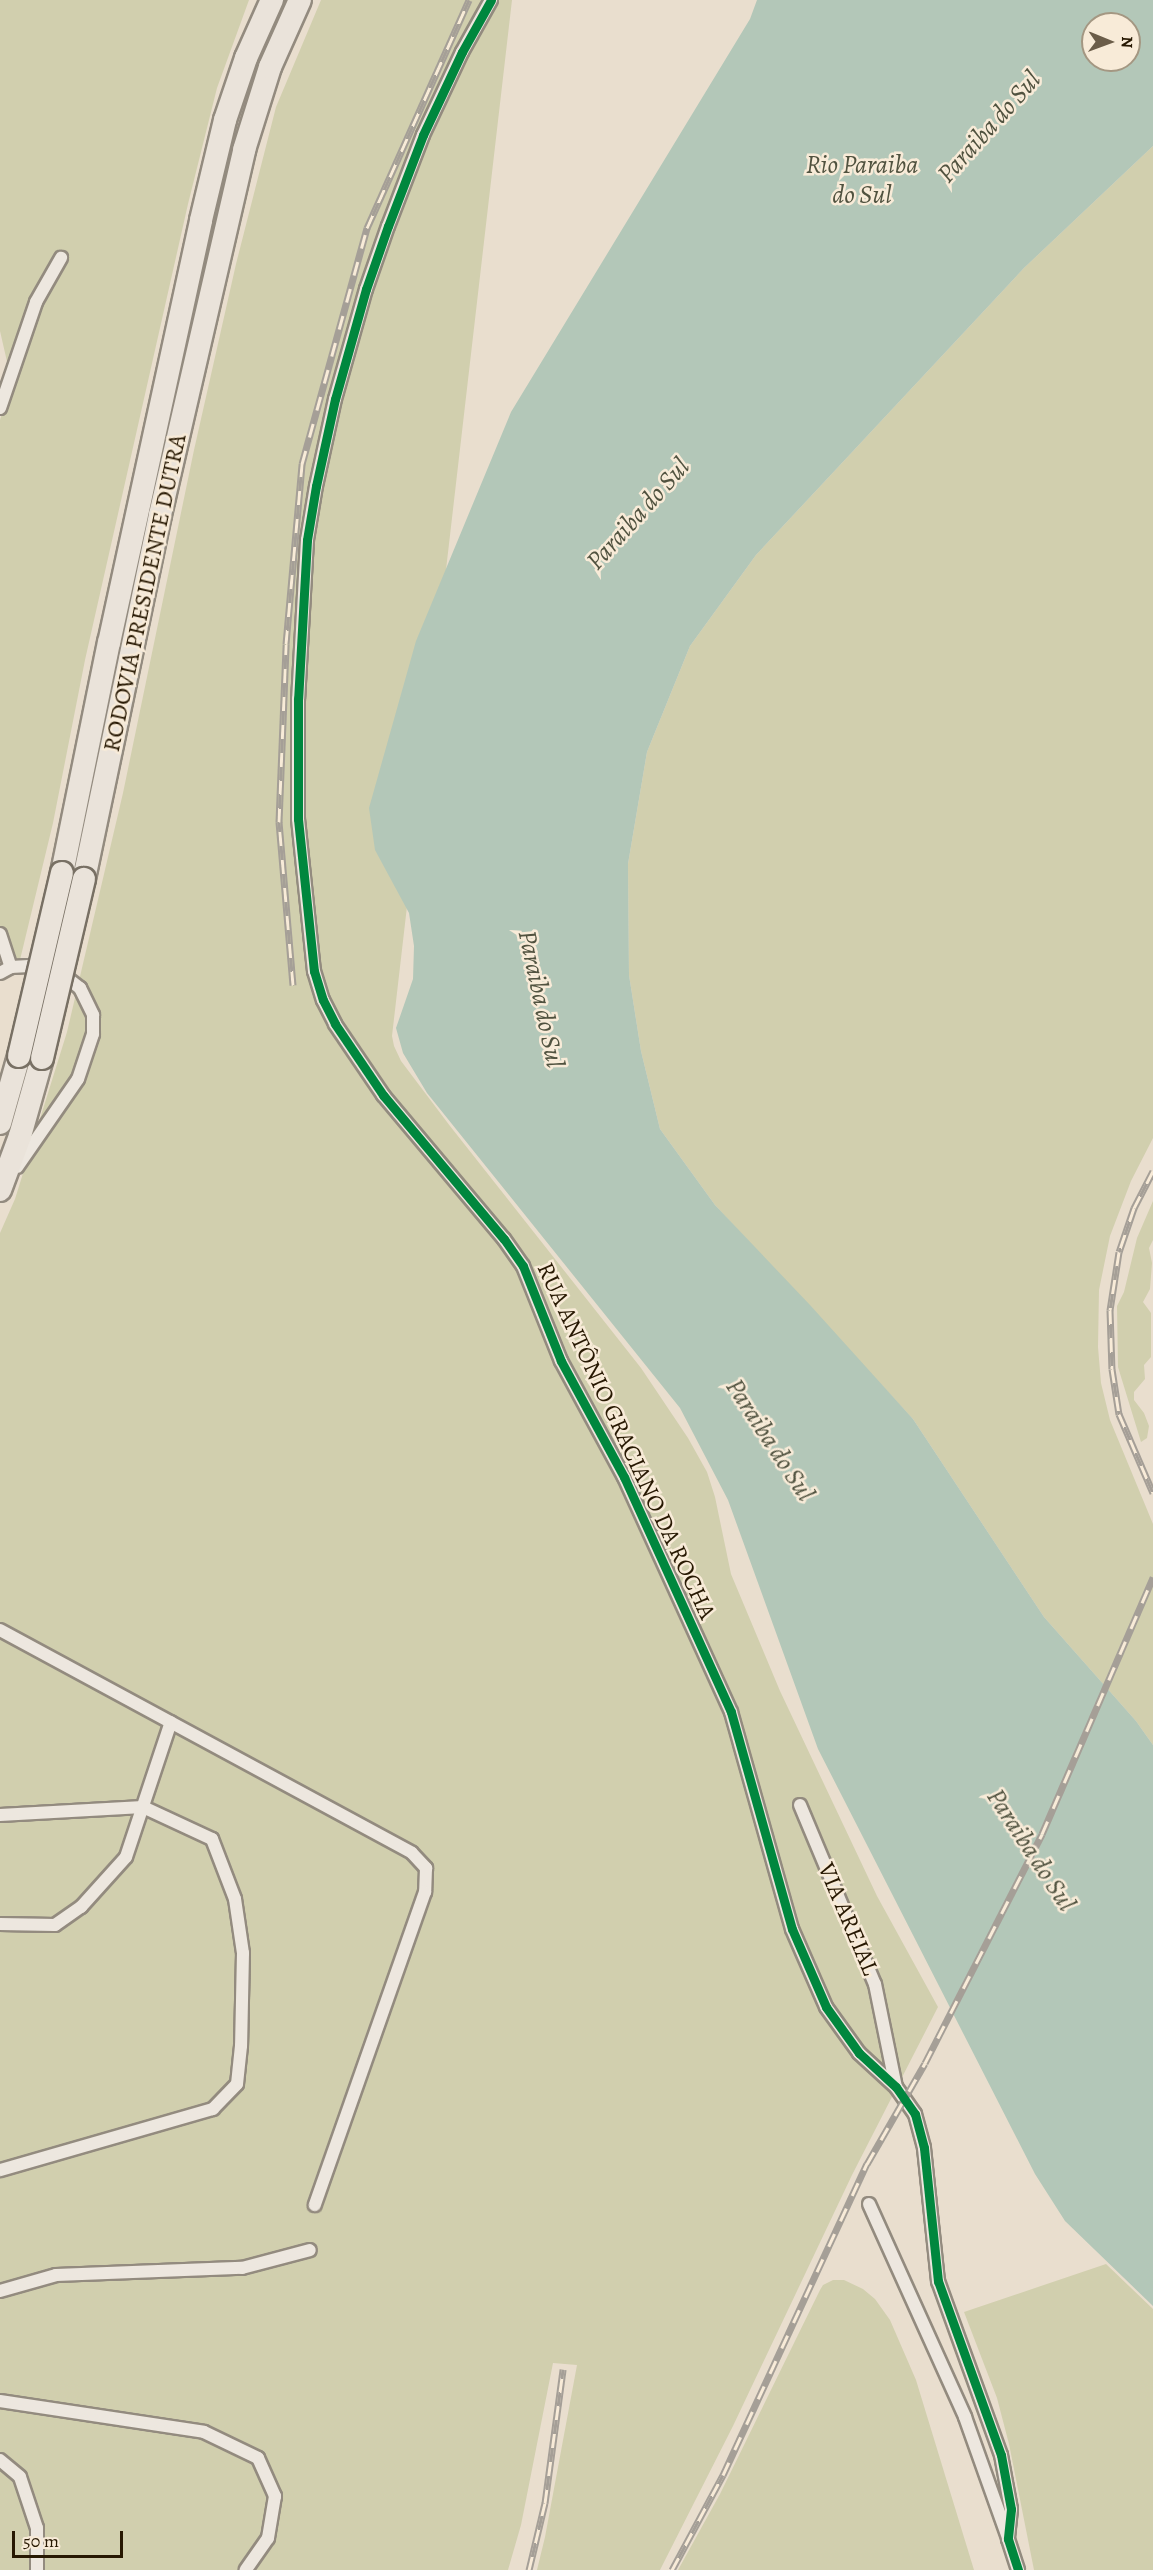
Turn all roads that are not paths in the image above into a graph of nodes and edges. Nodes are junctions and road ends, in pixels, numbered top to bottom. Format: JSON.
{"nodes":[{"id":1,"x":272,"y":0,"type":"edge"},
{"id":2,"x":300,"y":0,"type":"edge"},
{"id":3,"x":491,"y":0,"type":"edge"},
{"id":4,"x":61,"y":258,"type":"dead end"},
{"id":5,"x":0,"y":408,"type":"edge"},
{"id":6,"x":0,"y":934,"type":"edge"},
{"id":7,"x":5,"y":970,"type":"edge"},
{"id":8,"x":0,"y":1123,"type":"edge"},
{"id":9,"x":0,"y":1190,"type":"edge"},
{"id":10,"x":0,"y":1630,"type":"edge"},
{"id":11,"x":171,"y":1722,"type":"junction"},
{"id":12,"x":800,"y":1805,"type":"dead end"},
{"id":13,"x":143,"y":1807,"type":"junction"},
{"id":14,"x":0,"y":1815,"type":"edge"},
{"id":15,"x":0,"y":1924,"type":"edge"},
{"id":16,"x":896,"y":2087,"type":"junction"},
{"id":17,"x":0,"y":2170,"type":"edge"},
{"id":18,"x":869,"y":2204,"type":"dead end"},
{"id":19,"x":315,"y":2205,"type":"dead end"},
{"id":20,"x":310,"y":2250,"type":"dead end"},
{"id":21,"x":0,"y":2291,"type":"edge"},
{"id":22,"x":0,"y":2401,"type":"edge"},
{"id":23,"x":0,"y":2460,"type":"edge"},
{"id":24,"x":1008,"y":2539,"type":"junction"},
{"id":25,"x":37,"y":2570,"type":"edge"},
{"id":26,"x":246,"y":2570,"type":"edge"},
{"id":27,"x":1018,"y":2570,"type":"edge"}],
"edges":[{"from":1,"to":8,"type":"highway","name":"RODOVIA PRESIDENTE DUTRA","bridge":true},
{"from":2,"to":9,"type":"highway","name":"RODOVIA PRESIDENTE DUTRA","bridge":true},
{"from":3,"to":16,"type":"street","name":"RUA ANTÔNIO GRACIANO DA ROCHA"},
{"from":4,"to":5,"type":"street"},
{"from":6,"to":7,"type":"street"},
{"from":7,"to":9,"type":"street"},
{"from":10,"to":11,"type":"street"},
{"from":11,"to":13,"type":"street"},
{"from":11,"to":19,"type":"street"},
{"from":12,"to":16,"type":"street","name":"VIA AREIAL"},
{"from":13,"to":14,"type":"street"},
{"from":13,"to":15,"type":"street"},
{"from":13,"to":17,"type":"street"},
{"from":16,"to":24,"type":"street","name":"RUA ANTÔNIO GRACIANO DA ROCHA"},
{"from":18,"to":24,"type":"street"},
{"from":20,"to":21,"type":"street"},
{"from":22,"to":26,"type":"street"},
{"from":23,"to":25,"type":"street"},
{"from":24,"to":27,"type":"street","name":"RUA ANTÔNIO GRACIANO DA ROCHA"}]}
